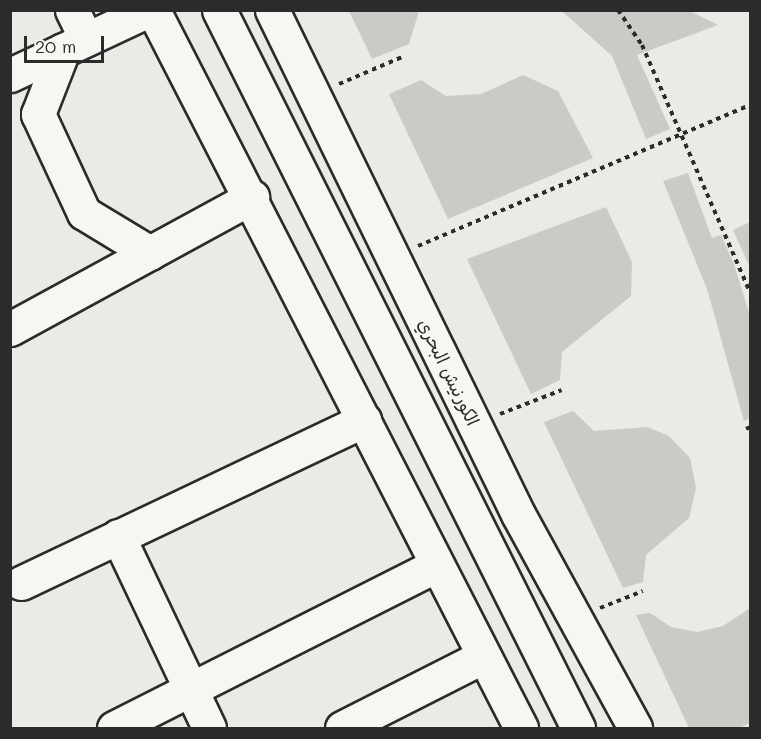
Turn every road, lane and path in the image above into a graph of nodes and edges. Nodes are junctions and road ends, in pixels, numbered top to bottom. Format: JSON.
{"nodes":[{"id":1,"x":151,"y":10,"type":"edge"},
{"id":2,"x":219,"y":10,"type":"edge"},
{"id":3,"x":272,"y":10,"type":"edge"},
{"id":4,"x":618,"y":10,"type":"edge"},
{"id":5,"x":74,"y":33,"type":"edge"},
{"id":6,"x":402,"y":57,"type":"dead end"},
{"id":7,"x":10,"y":75,"type":"edge"},
{"id":8,"x":313,"y":95,"type":"junction"},
{"id":9,"x":750,"y":105,"type":"edge"},
{"id":10,"x":683,"y":134,"type":"junction"},
{"id":11,"x":252,"y":197,"type":"junction"},
{"id":12,"x":150,"y":253,"type":"junction"},
{"id":13,"x":392,"y":257,"type":"junction"},
{"id":14,"x":750,"y":292,"type":"edge"},
{"id":15,"x":10,"y":329,"type":"edge"},
{"id":16,"x":562,"y":390,"type":"dead end"},
{"id":17,"x":364,"y":420,"type":"junction"},
{"id":18,"x":474,"y":424,"type":"junction"},
{"id":19,"x":118,"y":536,"type":"junction"},
{"id":20,"x":436,"y":565,"type":"junction"},
{"id":21,"x":21,"y":583,"type":"dead end"},
{"id":22,"x":643,"y":591,"type":"dead end"},
{"id":23,"x":575,"y":618,"type":"junction"},
{"id":24,"x":482,"y":657,"type":"junction"},
{"id":25,"x":190,"y":685,"type":"junction"},
{"id":26,"x":114,"y":729,"type":"edge"},
{"id":27,"x":208,"y":729,"type":"edge"},
{"id":28,"x":342,"y":729,"type":"edge"},
{"id":29,"x":520,"y":729,"type":"edge"},
{"id":30,"x":578,"y":729,"type":"edge"},
{"id":31,"x":635,"y":729,"type":"edge"}],
"edges":[{"from":1,"to":5,"type":"street"},
{"from":1,"to":11,"type":"street"},
{"from":2,"to":30,"type":"street"},
{"from":3,"to":8,"type":"street","name":"الكورنيش البحري"},
{"from":4,"to":10,"type":"path"},
{"from":5,"to":7,"type":"street"},
{"from":5,"to":12,"type":"street"},
{"from":6,"to":8,"type":"path"},
{"from":8,"to":13,"type":"street","name":"الكورنيش البحري"},
{"from":9,"to":10,"type":"path"},
{"from":10,"to":13,"type":"path"},
{"from":10,"to":14,"type":"path"},
{"from":11,"to":12,"type":"street"},
{"from":11,"to":17,"type":"street"},
{"from":12,"to":15,"type":"street"},
{"from":13,"to":18,"type":"street","name":"الكورنيش البحري"},
{"from":16,"to":18,"type":"path"},
{"from":17,"to":19,"type":"street"},
{"from":17,"to":20,"type":"street"},
{"from":18,"to":23,"type":"street","name":"الكورنيش البحري"},
{"from":19,"to":21,"type":"street"},
{"from":19,"to":25,"type":"street"},
{"from":20,"to":24,"type":"street"},
{"from":20,"to":25,"type":"street"},
{"from":22,"to":23,"type":"path"},
{"from":23,"to":31,"type":"street","name":"الكورنيش البحري"},
{"from":24,"to":28,"type":"street"},
{"from":24,"to":29,"type":"street"},
{"from":25,"to":26,"type":"street"},
{"from":25,"to":27,"type":"street"}]}
